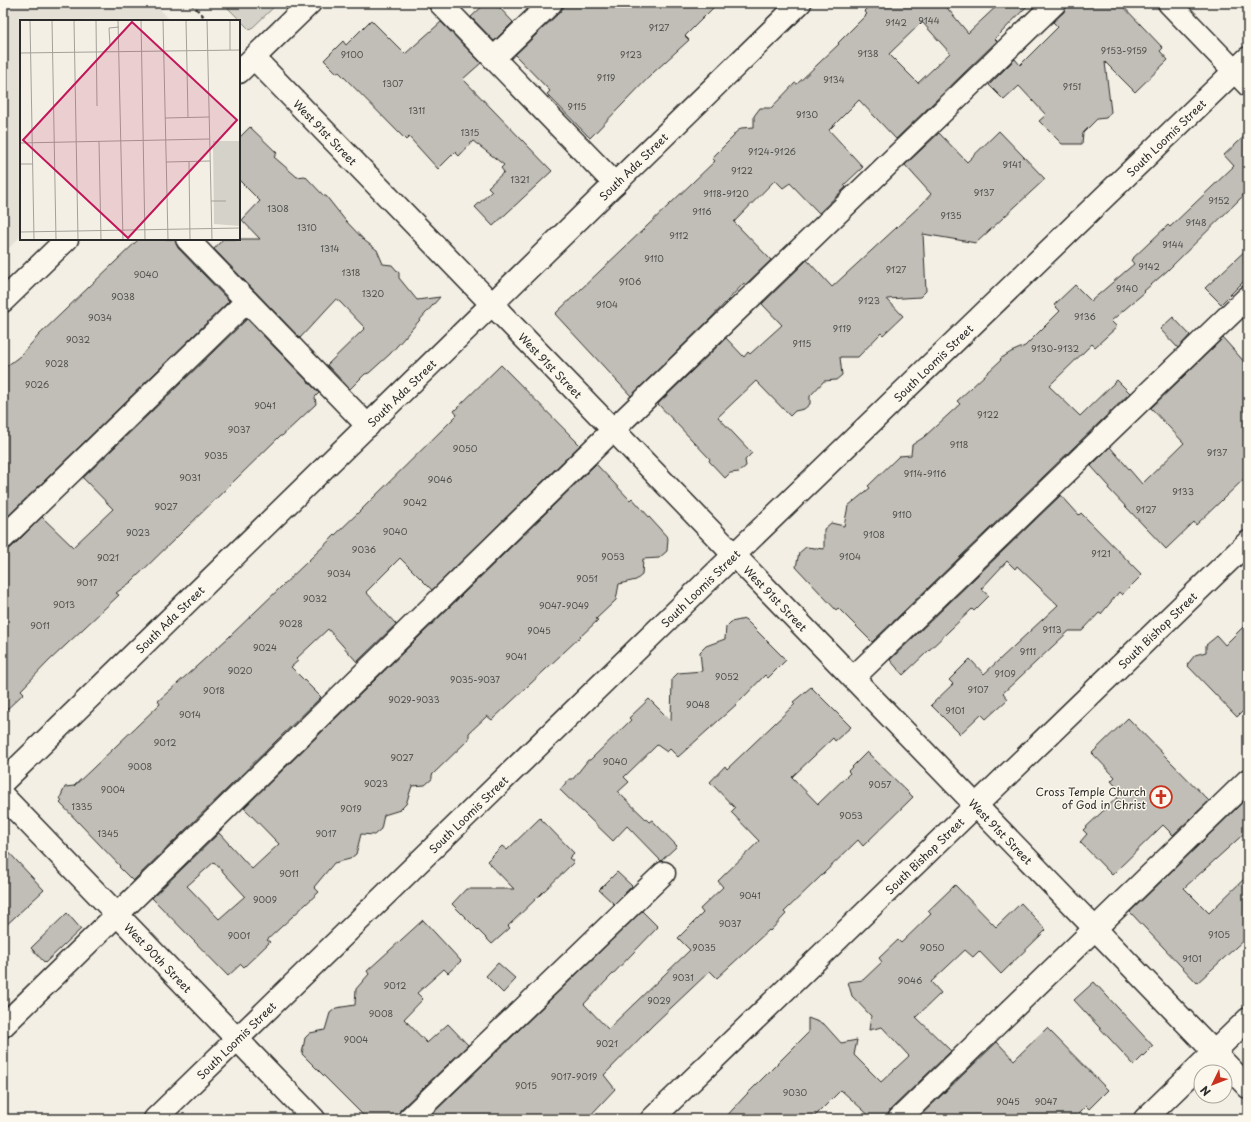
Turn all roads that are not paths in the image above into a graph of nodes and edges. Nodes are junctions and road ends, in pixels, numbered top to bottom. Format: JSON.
{"nodes":[{"id":1,"x":310,"y":3,"type":"edge"},
{"id":2,"x":440,"y":3,"type":"edge"},
{"id":3,"x":551,"y":3,"type":"edge"},
{"id":4,"x":800,"y":3,"type":"edge"},
{"id":5,"x":1055,"y":3,"type":"edge"},
{"id":6,"x":1168,"y":3,"type":"edge"},
{"id":7,"x":494,"y":58,"type":"junction"},
{"id":8,"x":246,"y":65,"type":"edge"},
{"id":9,"x":1244,"y":72,"type":"edge"},
{"id":10,"x":615,"y":184,"type":"junction"},
{"id":11,"x":66,"y":240,"type":"edge"},
{"id":12,"x":188,"y":240,"type":"edge"},
{"id":13,"x":1248,"y":297,"type":"edge"},
{"id":14,"x":3,"y":301,"type":"edge"},
{"id":15,"x":247,"y":301,"type":"junction"},
{"id":16,"x":493,"y":304,"type":"junction"},
{"id":17,"x":368,"y":426,"type":"junction"},
{"id":18,"x":614,"y":429,"type":"junction"},
{"id":19,"x":3,"y":538,"type":"edge"},
{"id":20,"x":1248,"y":542,"type":"edge"},
{"id":21,"x":734,"y":555,"type":"junction"},
{"id":22,"x":853,"y":678,"type":"junction"},
{"id":23,"x":1248,"y":780,"type":"edge"},
{"id":24,"x":3,"y":782,"type":"edge"},
{"id":25,"x":3,"y":796,"type":"edge"},
{"id":26,"x":976,"y":806,"type":"junction"},
{"id":27,"x":664,"y":873,"type":"dead end"},
{"id":28,"x":117,"y":915,"type":"junction"},
{"id":29,"x":1094,"y":928,"type":"junction"},
{"id":30,"x":1248,"y":1019,"type":"edge"},
{"id":31,"x":3,"y":1026,"type":"edge"},
{"id":32,"x":237,"y":1039,"type":"junction"},
{"id":33,"x":1214,"y":1052,"type":"junction"},
{"id":34,"x":1248,"y":1087,"type":"edge"},
{"id":35,"x":155,"y":1119,"type":"edge"},
{"id":36,"x":314,"y":1119,"type":"edge"},
{"id":37,"x":409,"y":1119,"type":"edge"},
{"id":38,"x":652,"y":1119,"type":"edge"},
{"id":39,"x":899,"y":1119,"type":"edge"},
{"id":40,"x":1145,"y":1119,"type":"edge"}],
"edges":[{"from":1,"to":8,"type":"street"},
{"from":2,"to":7,"type":"street"},
{"from":3,"to":7,"type":"street"},
{"from":4,"to":10,"type":"street","name":"South Ada Street"},
{"from":5,"to":18,"type":"street"},
{"from":6,"to":9,"type":"street"},
{"from":7,"to":10,"type":"street"},
{"from":8,"to":16,"type":"street","name":"West 91st Street"},
{"from":9,"to":21,"type":"street","name":"South Loomis Street"},
{"from":10,"to":16,"type":"street","name":"South Ada Street"},
{"from":11,"to":14,"type":"street"},
{"from":12,"to":15,"type":"street"},
{"from":13,"to":22,"type":"street"},
{"from":15,"to":17,"type":"street"},
{"from":15,"to":19,"type":"street"},
{"from":16,"to":17,"type":"street","name":"South Ada Street"},
{"from":16,"to":18,"type":"street","name":"West 91st Street"},
{"from":17,"to":24,"type":"street","name":"South Ada Street"},
{"from":18,"to":21,"type":"street","name":"West 91st Street"},
{"from":18,"to":28,"type":"street"},
{"from":20,"to":26,"type":"street","name":"South Bishop Street"},
{"from":21,"to":22,"type":"street","name":"West 91st Street"},
{"from":21,"to":32,"type":"street","name":"South Loomis Street"},
{"from":22,"to":26,"type":"street","name":"West 91st Street"},
{"from":23,"to":29,"type":"street"},
{"from":25,"to":28,"type":"street","name":"West 90th Street"},
{"from":26,"to":29,"type":"street","name":"West 91st Street"},
{"from":26,"to":38,"type":"street","name":"South Bishop Street"},
{"from":27,"to":37,"type":"street"},
{"from":28,"to":31,"type":"street"},
{"from":28,"to":32,"type":"street","name":"West 90th Street"},
{"from":29,"to":33,"type":"street","name":"West 91st Street"},
{"from":29,"to":39,"type":"street"},
{"from":30,"to":33,"type":"street"},
{"from":32,"to":35,"type":"street","name":"South Loomis Street"},
{"from":32,"to":36,"type":"street","name":"West 90th Street"},
{"from":33,"to":34,"type":"street","name":"West 91st Street"},
{"from":33,"to":40,"type":"street"}]}
